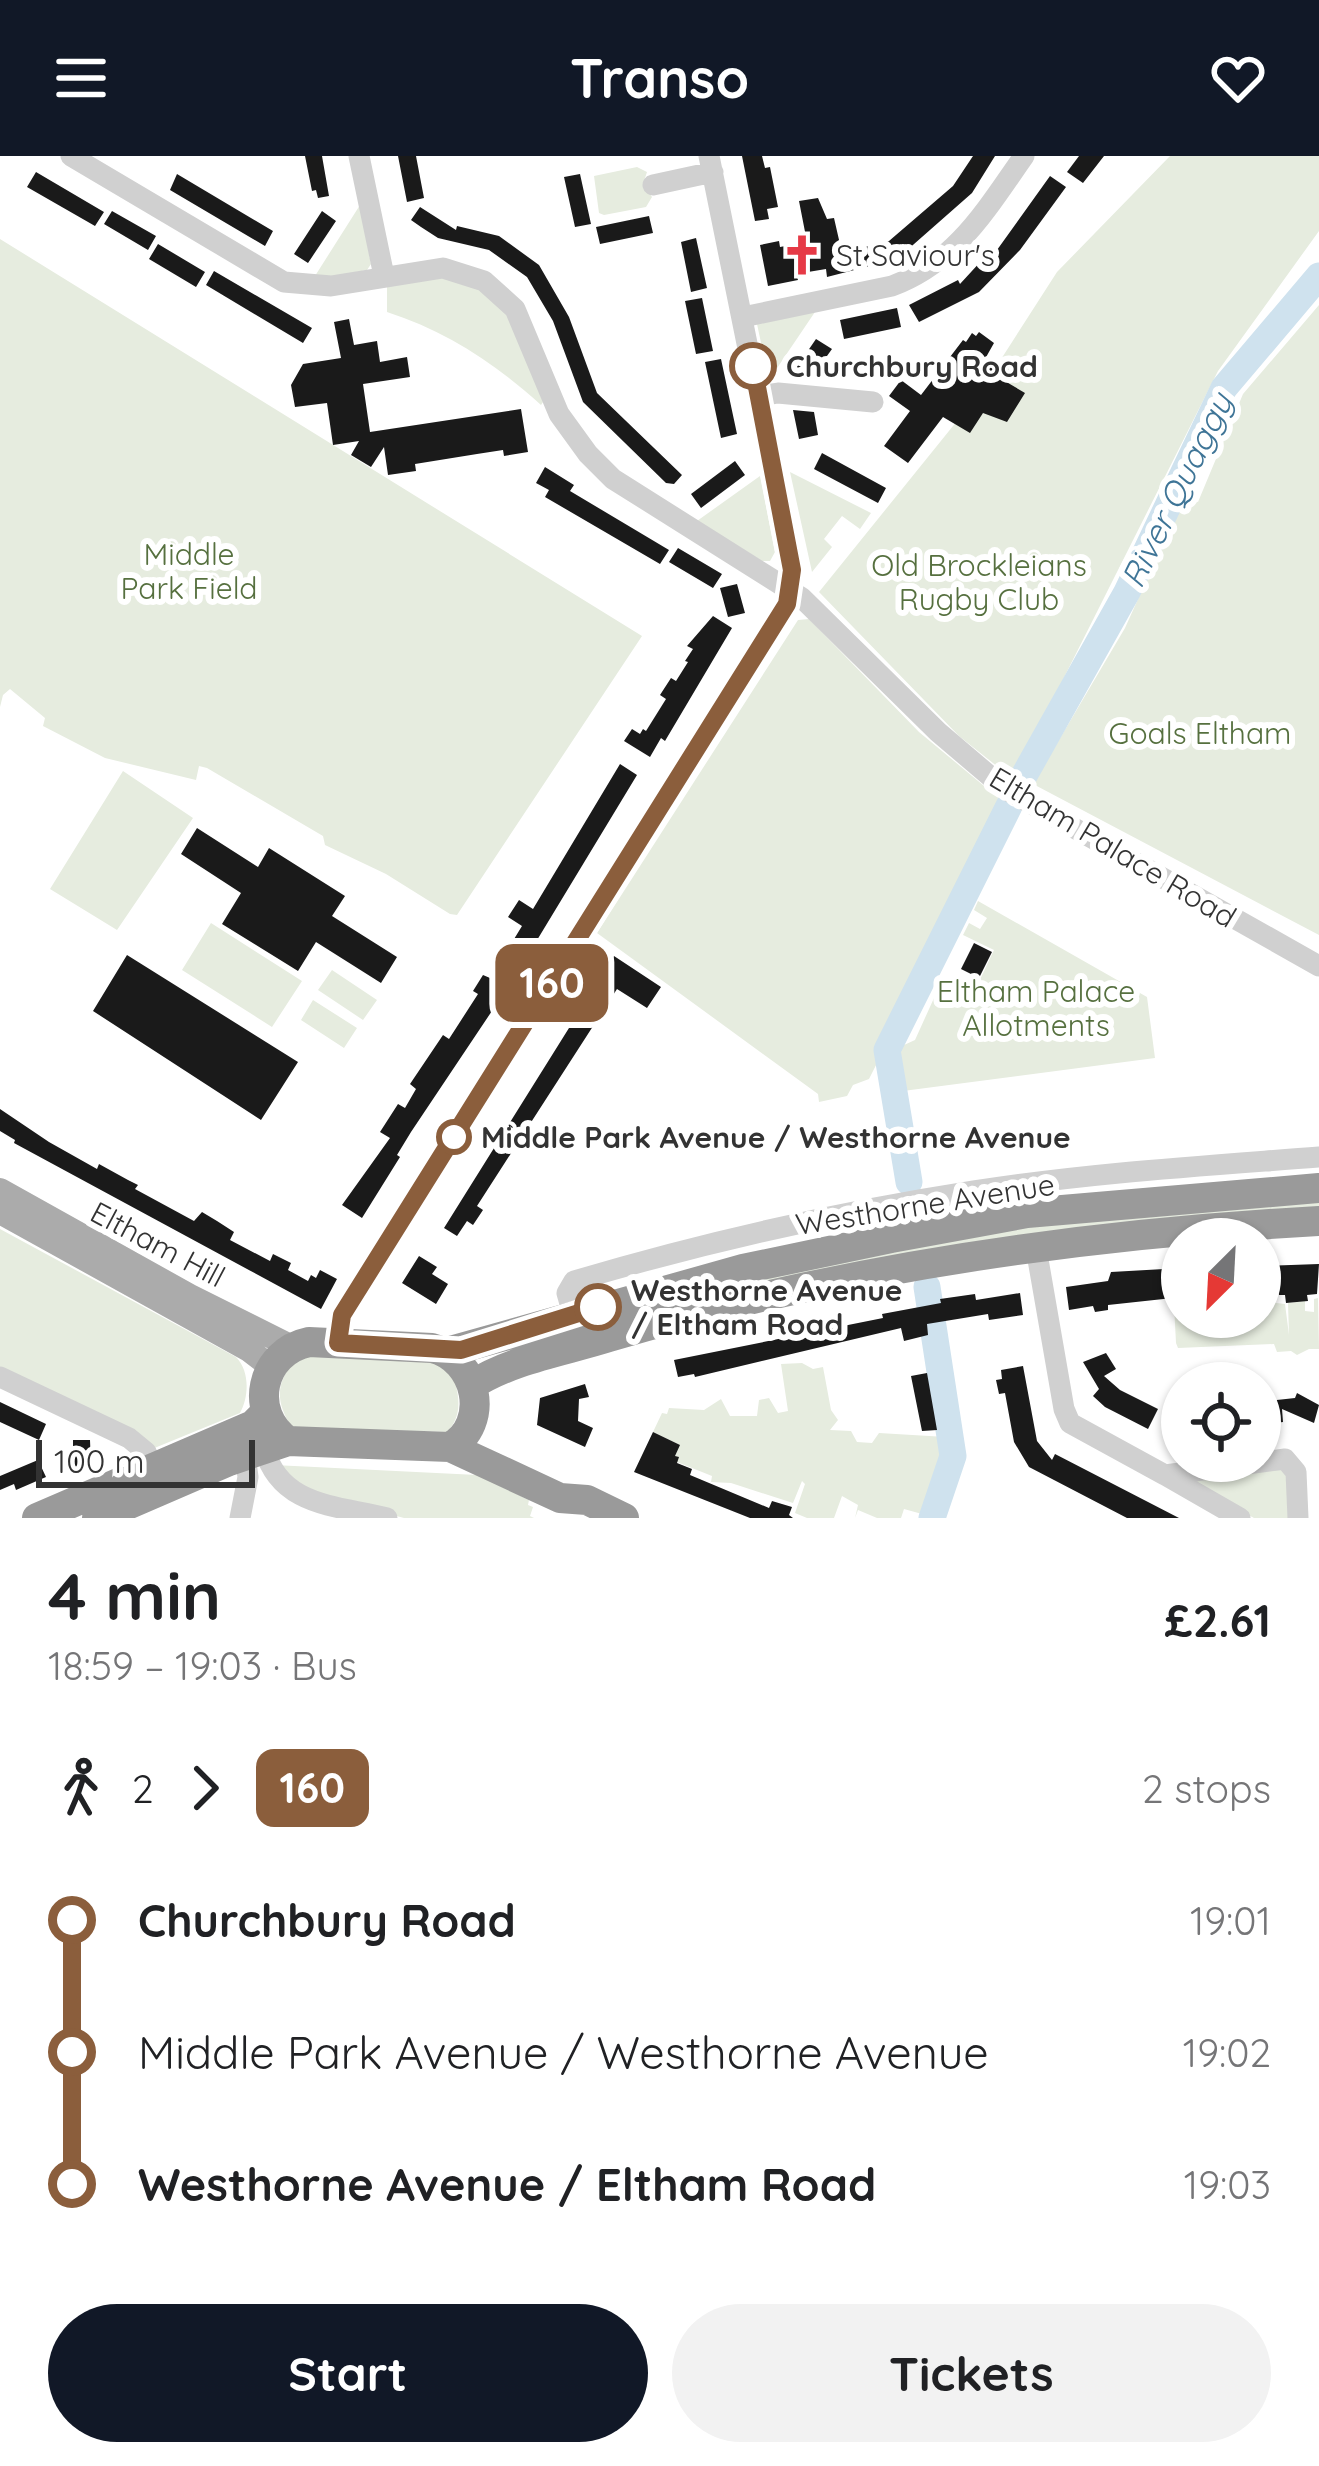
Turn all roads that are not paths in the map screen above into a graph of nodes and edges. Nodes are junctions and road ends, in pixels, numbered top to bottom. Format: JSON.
{"nodes":[{"id":1,"x":70,"y":156,"type":"edge"},
{"id":2,"x":359,"y":156,"type":"edge"},
{"id":3,"x":1024,"y":156,"type":"edge"},
{"id":4,"x":711,"y":164,"type":"edge"},
{"id":5,"x":653,"y":185,"type":"dead end"},
{"id":6,"x":384,"y":275,"type":"junction"},
{"id":7,"x":743,"y":317,"type":"junction"},
{"id":8,"x":759,"y":396,"type":"junction"},
{"id":9,"x":873,"y":401,"type":"dead end"},
{"id":10,"x":791,"y":590,"type":"junction"},
{"id":11,"x":1319,"y":966,"type":"edge"},
{"id":12,"x":1319,"y":1157,"type":"edge"},
{"id":13,"x":1319,"y":1188,"type":"edge"},
{"id":14,"x":0,"y":1190,"type":"edge"},
{"id":15,"x":0,"y":1212,"type":"edge"},
{"id":16,"x":1319,"y":1221,"type":"edge"},
{"id":17,"x":1036,"y":1248,"type":"junction"},
{"id":18,"x":571,"y":1307,"type":"junction"},
{"id":19,"x":338,"y":1343,"type":"junction"},
{"id":20,"x":447,"y":1352,"type":"junction"},
{"id":21,"x":280,"y":1357,"type":"junction"},
{"id":22,"x":0,"y":1377,"type":"edge"},
{"id":23,"x":472,"y":1384,"type":"junction"},
{"id":24,"x":266,"y":1412,"type":"junction"},
{"id":25,"x":460,"y":1436,"type":"junction"},
{"id":26,"x":266,"y":1448,"type":"junction"},
{"id":27,"x":1281,"y":1460,"type":"edge"},
{"id":28,"x":153,"y":1468,"type":"junction"},
{"id":29,"x":1161,"y":1473,"type":"edge"},
{"id":30,"x":1177,"y":1482,"type":"edge"},
{"id":31,"x":583,"y":1509,"type":"edge"},
{"id":32,"x":37,"y":1518,"type":"edge"},
{"id":33,"x":97,"y":1518,"type":"edge"},
{"id":34,"x":240,"y":1518,"type":"edge"},
{"id":35,"x":387,"y":1518,"type":"edge"},
{"id":36,"x":624,"y":1518,"type":"edge"},
{"id":37,"x":1240,"y":1518,"type":"edge"},
{"id":38,"x":1298,"y":1518,"type":"edge"}],
"edges":[{"from":1,"to":6,"type":"street","name":"Eltham Palace Road"},
{"from":2,"to":6,"type":"street"},
{"from":3,"to":7,"type":"street"},
{"from":4,"to":5,"type":"street"},
{"from":4,"to":7,"type":"street"},
{"from":6,"to":10,"type":"street","name":"Eltham Palace Road"},
{"from":7,"to":8,"type":"street"},
{"from":8,"to":9,"type":"street"},
{"from":8,"to":10,"type":"street"},
{"from":10,"to":11,"type":"street","name":"Eltham Palace Road"},
{"from":10,"to":19,"type":"street"},
{"from":12,"to":18,"type":"street","name":"Westhorne Avenue"},
{"from":13,"to":18,"type":"highway","name":"Westhorne Avenue"},
{"from":14,"to":21,"type":"main road","name":"Eltham Hill"},
{"from":15,"to":21,"type":"main road","name":"Eltham Hill"},
{"from":16,"to":17,"type":"highway","name":"Westhorne Avenue"},
{"from":17,"to":23,"type":"highway","name":"Westhorne Avenue"},
{"from":17,"to":29,"type":"street"},
{"from":18,"to":20,"type":"highway","name":"Westhorne Avenue"},
{"from":19,"to":20,"type":"highway","name":"Westhorne Avenue"},
{"from":19,"to":21,"type":"highway","name":"Westhorne Avenue"},
{"from":20,"to":23,"type":"highway"},
{"from":21,"to":24,"type":"highway"},
{"from":22,"to":28,"type":"street"},
{"from":23,"to":25,"type":"highway"},
{"from":24,"to":26,"type":"highway"},
{"from":24,"to":28,"type":"highway"},
{"from":25,"to":26,"type":"highway"},
{"from":25,"to":31,"type":"highway"},
{"from":26,"to":33,"type":"highway"},
{"from":26,"to":34,"type":"street"},
{"from":26,"to":35,"type":"street"},
{"from":27,"to":38,"type":"street"},
{"from":28,"to":32,"type":"highway"},
{"from":30,"to":37,"type":"street"},
{"from":31,"to":36,"type":"highway"}]}
